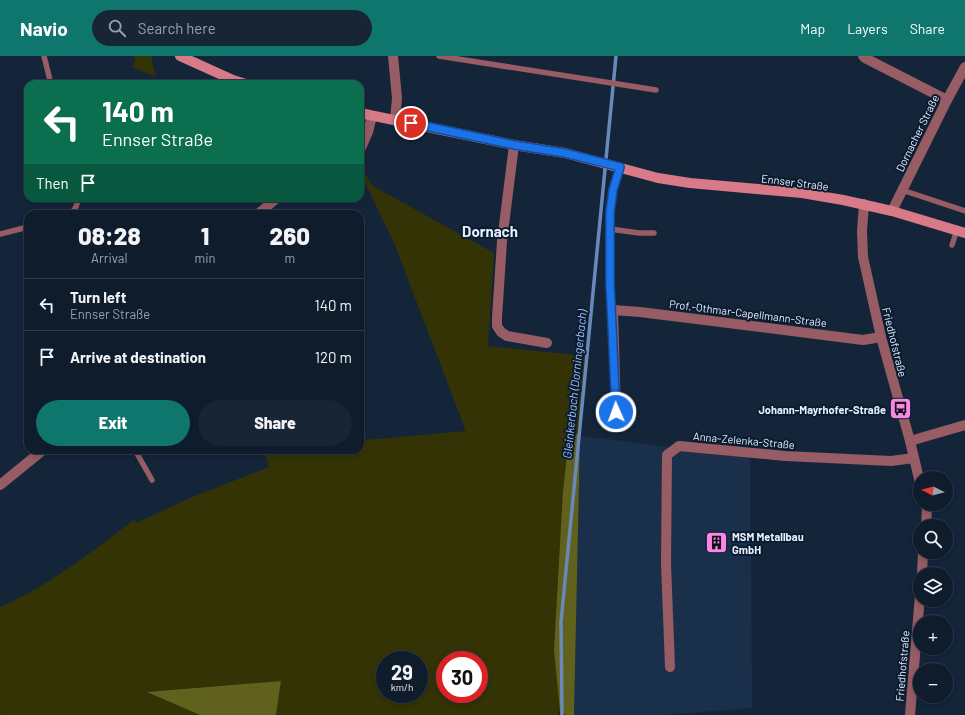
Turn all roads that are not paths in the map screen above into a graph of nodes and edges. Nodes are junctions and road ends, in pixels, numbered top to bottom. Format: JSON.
{"nodes":[{"id":1,"x":44,"y":56,"type":"edge"},
{"id":2,"x":180,"y":56,"type":"edge"},
{"id":3,"x":393,"y":56,"type":"edge"},
{"id":4,"x":439,"y":56,"type":"edge"},
{"id":5,"x":863,"y":56,"type":"edge"},
{"id":6,"x":965,"y":67,"type":"edge"},
{"id":7,"x":50,"y":80,"type":"edge"},
{"id":8,"x":233,"y":80,"type":"edge"},
{"id":9,"x":656,"y":90,"type":"dead end"},
{"id":10,"x":947,"y":100,"type":"junction"},
{"id":11,"x":364,"y":114,"type":"edge"},
{"id":12,"x":372,"y":116,"type":"junction"},
{"id":13,"x":395,"y":120,"type":"junction"},
{"id":14,"x":364,"y":141,"type":"edge"},
{"id":15,"x":514,"y":145,"type":"junction"},
{"id":16,"x":615,"y":166,"type":"junction"},
{"id":17,"x":902,"y":190,"type":"junction"},
{"id":18,"x":272,"y":202,"type":"edge"},
{"id":19,"x":864,"y":204,"type":"junction"},
{"id":20,"x":263,"y":210,"type":"edge"},
{"id":21,"x":892,"y":211,"type":"junction"},
{"id":22,"x":965,"y":211,"type":"edge"},
{"id":23,"x":24,"y":228,"type":"edge"},
{"id":24,"x":610,"y":229,"type":"junction"},
{"id":25,"x":961,"y":232,"type":"edge"},
{"id":26,"x":654,"y":233,"type":"dead end"},
{"id":27,"x":0,"y":234,"type":"edge"},
{"id":28,"x":952,"y":245,"type":"dead end"},
{"id":29,"x":612,"y":310,"type":"junction"},
{"id":30,"x":881,"y":337,"type":"junction"},
{"id":31,"x":547,"y":342,"type":"dead end"},
{"id":32,"x":616,"y":412,"type":"dead end"},
{"id":33,"x":965,"y":425,"type":"edge"},
{"id":34,"x":910,"y":441,"type":"junction"},
{"id":35,"x":38,"y":454,"type":"edge"},
{"id":36,"x":138,"y":454,"type":"edge"},
{"id":37,"x":914,"y":458,"type":"junction"},
{"id":38,"x":917,"y":471,"type":"edge"},
{"id":39,"x":152,"y":480,"type":"dead end"},
{"id":40,"x":0,"y":485,"type":"edge"},
{"id":41,"x":919,"y":607,"type":"edge"},
{"id":42,"x":670,"y":667,"type":"dead end"},
{"id":43,"x":910,"y":715,"type":"edge"}],
"edges":[{"from":1,"to":7,"type":"lane"},
{"from":2,"to":8,"type":"street"},
{"from":3,"to":13,"type":"street"},
{"from":4,"to":9,"type":"lane"},
{"from":5,"to":10,"type":"street"},
{"from":6,"to":10,"type":"street","name":"Dornacher Straße"},
{"from":10,"to":17,"type":"street","name":"Dornacher Straße"},
{"from":11,"to":12,"type":"street","name":"Ennser Straße"},
{"from":12,"to":13,"type":"street","name":"Ennser Straße"},
{"from":12,"to":14,"type":"street"},
{"from":13,"to":15,"type":"street","name":"Ennser Straße"},
{"from":15,"to":16,"type":"street","name":"Ennser Straße"},
{"from":15,"to":31,"type":"street"},
{"from":16,"to":19,"type":"street","name":"Ennser Straße"},
{"from":16,"to":24,"type":"lane"},
{"from":17,"to":21,"type":"street","name":"Dornacher Straße"},
{"from":17,"to":22,"type":"lane"},
{"from":18,"to":20,"type":"street"},
{"from":19,"to":21,"type":"street","name":"Ennser Straße"},
{"from":19,"to":30,"type":"street","name":"Friedhofstraße"},
{"from":21,"to":25,"type":"street","name":"Ennser Straße"},
{"from":23,"to":27,"type":"lane"},
{"from":24,"to":26,"type":"lane"},
{"from":24,"to":29,"type":"lane"},
{"from":25,"to":28,"type":"lane"},
{"from":29,"to":30,"type":"street","name":"Prof.-Othmar-Capellmann-Straße"},
{"from":29,"to":32,"type":"street"},
{"from":30,"to":34,"type":"street","name":"Friedhofstraße"},
{"from":33,"to":34,"type":"street"},
{"from":34,"to":37,"type":"street","name":"Friedhofstraße"},
{"from":35,"to":40,"type":"street"},
{"from":36,"to":39,"type":"lane"},
{"from":37,"to":38,"type":"street","name":"Friedhofstraße"},
{"from":37,"to":42,"type":"street","name":"Anna-Zelenka-Straße"},
{"from":41,"to":43,"type":"street","name":"Friedhofstraße"}]}
